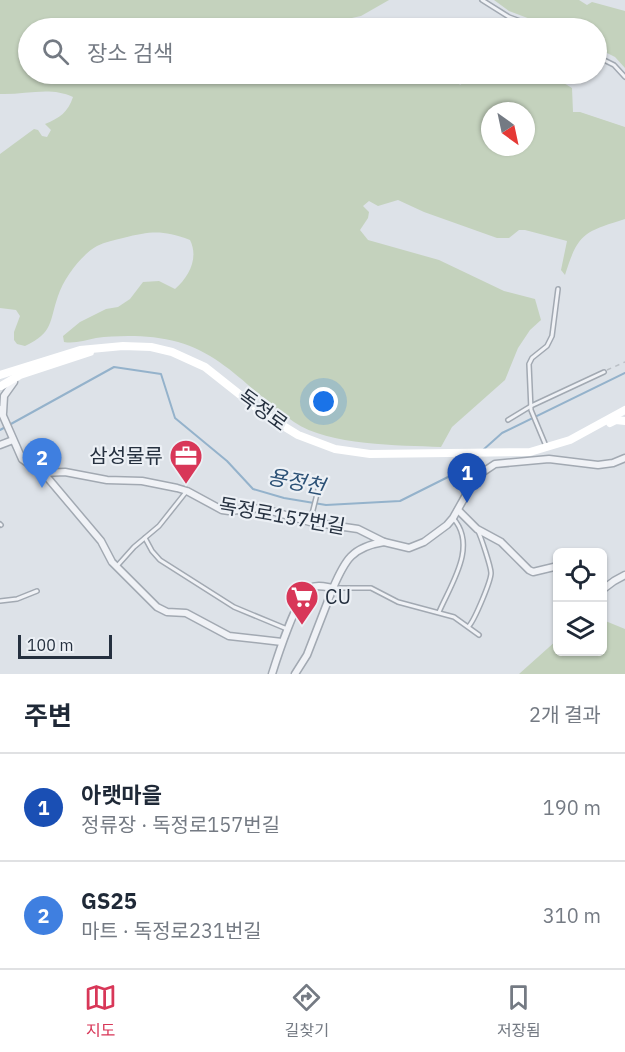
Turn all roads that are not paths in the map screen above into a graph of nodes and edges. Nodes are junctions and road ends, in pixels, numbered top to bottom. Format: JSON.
{"nodes":[{"id":1,"x":482,"y":0,"type":"edge"},
{"id":2,"x":512,"y":18,"type":"edge"},
{"id":3,"x":607,"y":61,"type":"edge"},
{"id":4,"x":625,"y":77,"type":"edge"},
{"id":5,"x":558,"y":289,"type":"dead end"},
{"id":6,"x":111,"y":347,"type":"junction"},
{"id":7,"x":30,"y":372,"type":"junction"},
{"id":8,"x":604,"y":372,"type":"road end"},
{"id":9,"x":0,"y":383,"type":"edge"},
{"id":10,"x":0,"y":404,"type":"edge"},
{"id":11,"x":531,"y":408,"type":"junction"},
{"id":12,"x":0,"y":409,"type":"edge"},
{"id":13,"x":625,"y":410,"type":"edge"},
{"id":14,"x":4,"y":416,"type":"junction"},
{"id":15,"x":508,"y":420,"type":"dead end"},
{"id":16,"x":625,"y":421,"type":"edge"},
{"id":17,"x":582,"y":435,"type":"junction"},
{"id":18,"x":14,"y":440,"type":"junction"},
{"id":19,"x":0,"y":445,"type":"edge"},
{"id":20,"x":547,"y":448,"type":"junction"},
{"id":21,"x":625,"y":458,"type":"edge"},
{"id":22,"x":43,"y":473,"type":"junction"},
{"id":23,"x":318,"y":490,"type":"dead end"},
{"id":24,"x":187,"y":491,"type":"junction"},
{"id":25,"x":458,"y":510,"type":"junction"},
{"id":26,"x":453,"y":518,"type":"junction"},
{"id":27,"x":310,"y":522,"type":"junction"},
{"id":28,"x":477,"y":530,"type":"junction"},
{"id":29,"x":145,"y":538,"type":"junction"},
{"id":30,"x":384,"y":542,"type":"junction"},
{"id":31,"x":116,"y":566,"type":"junction"},
{"id":32,"x":553,"y":567,"type":"edge"},
{"id":33,"x":625,"y":575,"type":"edge"},
{"id":34,"x":607,"y":586,"type":"edge"},
{"id":35,"x":333,"y":588,"type":"junction"},
{"id":36,"x":37,"y":591,"type":"dead end"},
{"id":37,"x":0,"y":601,"type":"edge"},
{"id":38,"x":440,"y":612,"type":"junction"},
{"id":39,"x":469,"y":626,"type":"junction"},
{"id":40,"x":288,"y":629,"type":"junction"},
{"id":41,"x":479,"y":635,"type":"dead end"},
{"id":42,"x":282,"y":642,"type":"junction"},
{"id":43,"x":272,"y":674,"type":"edge"},
{"id":44,"x":295,"y":674,"type":"edge"}],
"edges":[{"from":1,"to":2,"type":"lane"},
{"from":3,"to":4,"type":"lane"},
{"from":5,"to":11,"type":"lane"},
{"from":6,"to":7,"type":"street","name":"독정로"},
{"from":6,"to":9,"type":"street","name":"독정로"},
{"from":6,"to":20,"type":"street","name":"독정로"},
{"from":7,"to":9,"type":"street","name":"독정로"},
{"from":7,"to":14,"type":"street"},
{"from":8,"to":11,"type":"lane"},
{"from":10,"to":14,"type":"street"},
{"from":11,"to":15,"type":"lane"},
{"from":11,"to":20,"type":"lane"},
{"from":12,"to":14,"type":"street"},
{"from":13,"to":17,"type":"street"},
{"from":14,"to":18,"type":"street"},
{"from":16,"to":17,"type":"street"},
{"from":17,"to":20,"type":"street"},
{"from":18,"to":19,"type":"street"},
{"from":18,"to":22,"type":"street"},
{"from":21,"to":25,"type":"street","name":"독정로157번길"},
{"from":22,"to":24,"type":"street","name":"독정로157번길"},
{"from":22,"to":31,"type":"street"},
{"from":23,"to":27,"type":"lane"},
{"from":24,"to":27,"type":"street","name":"독정로157번길"},
{"from":24,"to":29,"type":"lane"},
{"from":25,"to":26,"type":"street","name":"독정로157번길"},
{"from":25,"to":28,"type":"street"},
{"from":26,"to":30,"type":"street","name":"독정로157번길"},
{"from":26,"to":38,"type":"lane"},
{"from":27,"to":30,"type":"street","name":"독정로157번길"},
{"from":28,"to":32,"type":"street"},
{"from":28,"to":39,"type":"lane"},
{"from":29,"to":31,"type":"lane"},
{"from":29,"to":40,"type":"lane"},
{"from":30,"to":35,"type":"street"},
{"from":31,"to":42,"type":"street"},
{"from":33,"to":34,"type":"street"},
{"from":35,"to":38,"type":"lane"},
{"from":35,"to":40,"type":"street"},
{"from":35,"to":44,"type":"street"},
{"from":36,"to":37,"type":"lane"},
{"from":38,"to":39,"type":"lane"},
{"from":39,"to":41,"type":"lane"},
{"from":40,"to":42,"type":"street"},
{"from":42,"to":43,"type":"street"}]}
